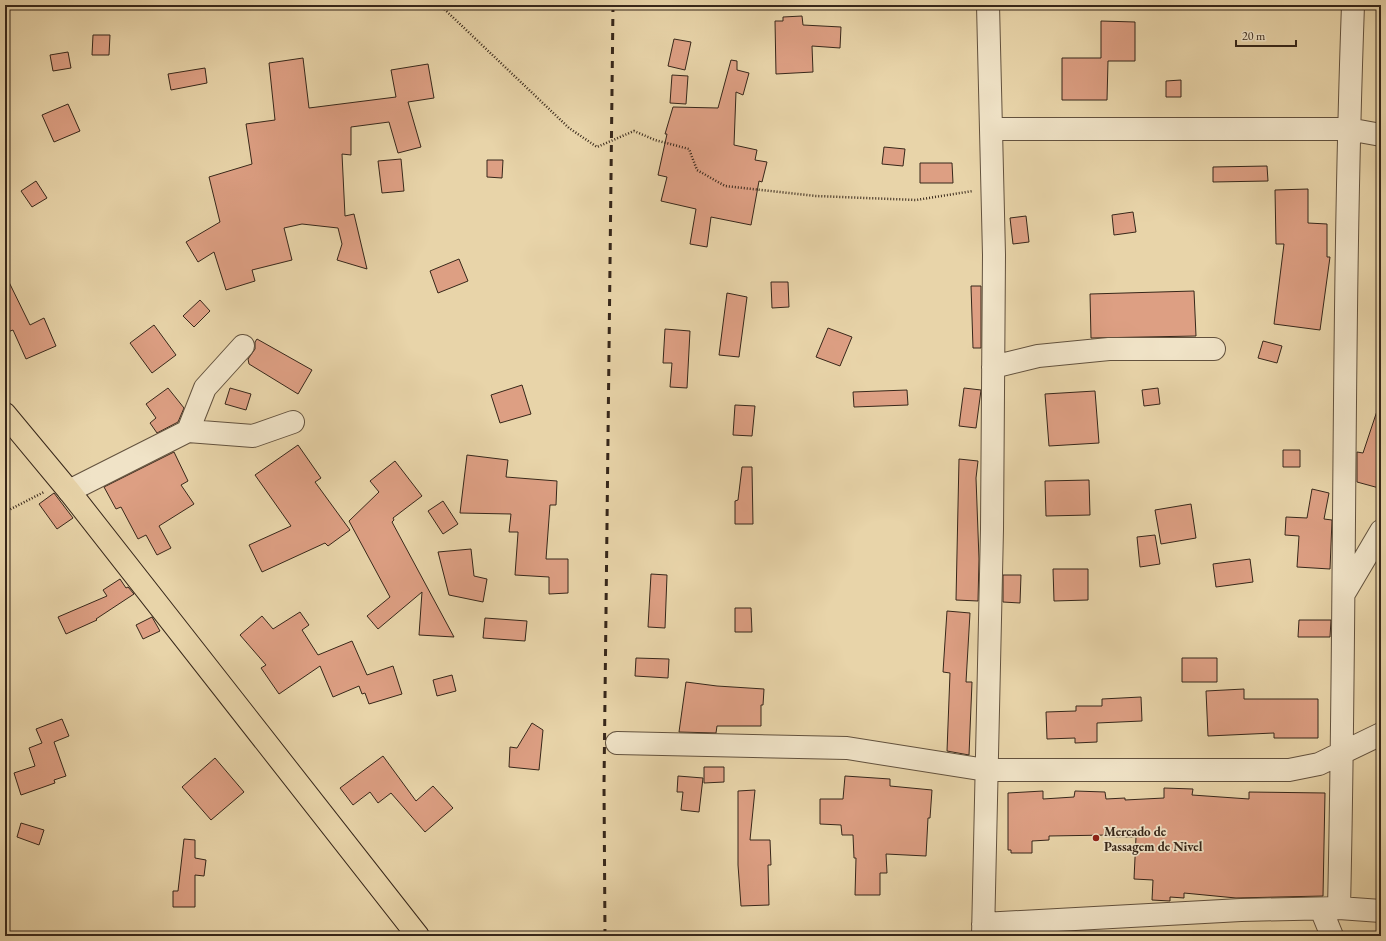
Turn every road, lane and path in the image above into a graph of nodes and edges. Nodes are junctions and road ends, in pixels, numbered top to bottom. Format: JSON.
{"nodes":[{"id":1,"x":440,"y":5,"type":"edge"},
{"id":2,"x":988,"y":5,"type":"edge"},
{"id":3,"x":1352,"y":5,"type":"edge"},
{"id":4,"x":992,"y":129,"type":"junction"},
{"id":5,"x":1348,"y":129,"type":"junction"},
{"id":6,"x":1381,"y":135,"type":"edge"},
{"id":7,"x":993,"y":187,"type":"junction"},
{"id":8,"x":243,"y":346,"type":"dead end"},
{"id":9,"x":1214,"y":349,"type":"dead end"},
{"id":10,"x":993,"y":367,"type":"junction"},
{"id":11,"x":5,"y":414,"type":"edge"},
{"id":12,"x":293,"y":422,"type":"dead end"},
{"id":13,"x":188,"y":431,"type":"junction"},
{"id":14,"x":66,"y":487,"type":"junction"},
{"id":15,"x":5,"y":512,"type":"edge"},
{"id":16,"x":1381,"y":531,"type":"edge"},
{"id":17,"x":1344,"y":593,"type":"junction"},
{"id":18,"x":1381,"y":734,"type":"edge"},
{"id":19,"x":617,"y":744,"type":"dead end"},
{"id":20,"x":1343,"y":754,"type":"junction"},
{"id":21,"x":986,"y":770,"type":"junction"},
{"id":22,"x":1330,"y":909,"type":"junction"},
{"id":23,"x":1381,"y":911,"type":"edge"},
{"id":24,"x":983,"y":930,"type":"edge"},
{"id":25,"x":418,"y":936,"type":"edge"},
{"id":26,"x":1332,"y":936,"type":"edge"}],
"edges":[{"from":1,"to":7,"type":"path"},
{"from":2,"to":4,"type":"street"},
{"from":3,"to":5,"type":"street"},
{"from":4,"to":5,"type":"street"},
{"from":4,"to":7,"type":"street"},
{"from":5,"to":6,"type":"street"},
{"from":5,"to":17,"type":"street"},
{"from":7,"to":10,"type":"street"},
{"from":8,"to":13,"type":"street"},
{"from":9,"to":10,"type":"street"},
{"from":10,"to":21,"type":"street"},
{"from":11,"to":14,"type":"main road"},
{"from":12,"to":13,"type":"street"},
{"from":13,"to":14,"type":"street"},
{"from":14,"to":15,"type":"path"},
{"from":14,"to":25,"type":"main road"},
{"from":16,"to":17,"type":"street"},
{"from":17,"to":20,"type":"street"},
{"from":18,"to":20,"type":"street"},
{"from":19,"to":21,"type":"street"},
{"from":20,"to":21,"type":"street"},
{"from":20,"to":22,"type":"street"},
{"from":21,"to":24,"type":"street"},
{"from":22,"to":23,"type":"street"},
{"from":22,"to":24,"type":"street"},
{"from":22,"to":26,"type":"street"}]}
